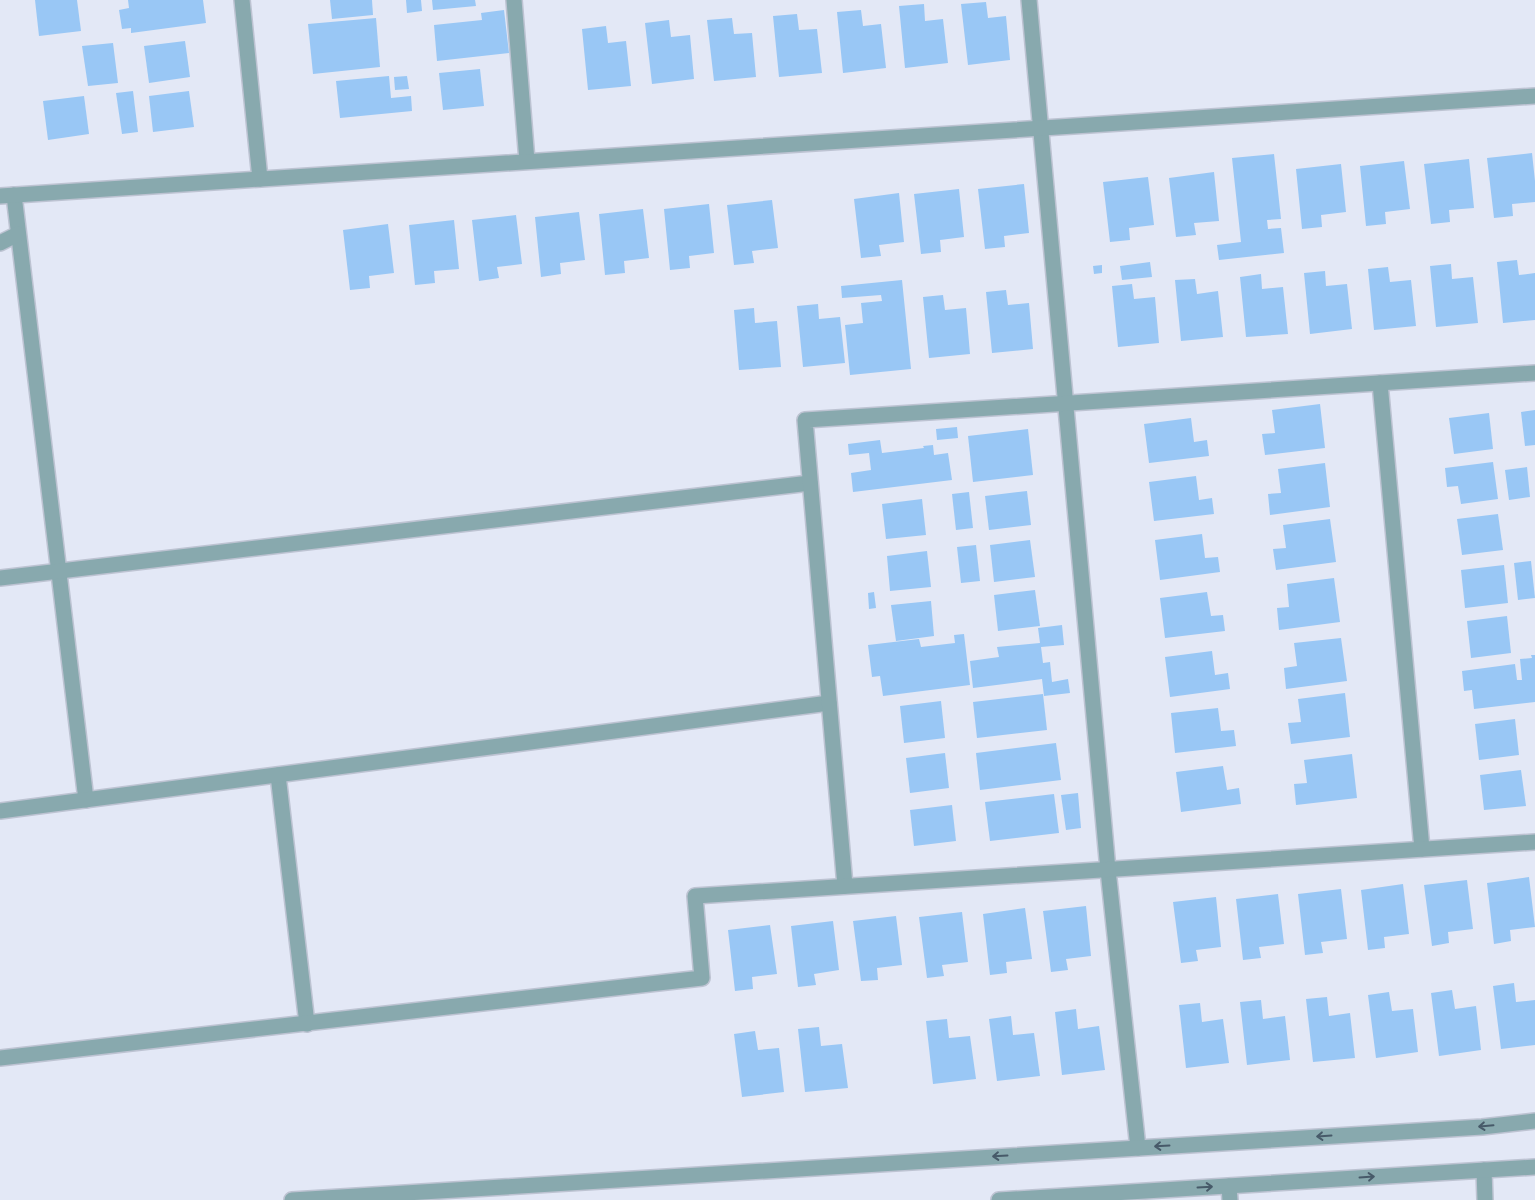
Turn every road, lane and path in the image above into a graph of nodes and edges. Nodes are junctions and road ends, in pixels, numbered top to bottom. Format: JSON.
{"nodes":[{"id":1,"x":242,"y":0,"type":"edge"},
{"id":2,"x":514,"y":0,"type":"edge"},
{"id":3,"x":1028,"y":0,"type":"edge"},
{"id":4,"x":1535,"y":96,"type":"edge"},
{"id":5,"x":1040,"y":128,"type":"junction"},
{"id":6,"x":527,"y":161,"type":"junction"},
{"id":7,"x":260,"y":179,"type":"junction"},
{"id":8,"x":7,"y":195,"type":"edge"},
{"id":9,"x":18,"y":234,"type":"junction"},
{"id":10,"x":0,"y":243,"type":"edge"},
{"id":11,"x":1535,"y":373,"type":"edge"},
{"id":12,"x":1380,"y":383,"type":"junction"},
{"id":13,"x":1066,"y":404,"type":"junction"},
{"id":14,"x":810,"y":483,"type":"junction"},
{"id":15,"x":59,"y":571,"type":"junction"},
{"id":16,"x":0,"y":578,"type":"edge"},
{"id":17,"x":829,"y":703,"type":"junction"},
{"id":18,"x":278,"y":775,"type":"junction"},
{"id":19,"x":86,"y":800,"type":"junction"},
{"id":20,"x":0,"y":811,"type":"edge"},
{"id":21,"x":1535,"y":842,"type":"edge"},
{"id":22,"x":1422,"y":849,"type":"junction"},
{"id":23,"x":1108,"y":870,"type":"junction"},
{"id":24,"x":845,"y":886,"type":"junction"},
{"id":25,"x":307,"y":1024,"type":"junction"},
{"id":26,"x":0,"y":1058,"type":"edge"},
{"id":27,"x":1535,"y":1122,"type":"edge"},
{"id":28,"x":1138,"y":1148,"type":"junction"},
{"id":29,"x":1535,"y":1167,"type":"edge"},
{"id":30,"x":1484,"y":1170,"type":"junction"},
{"id":31,"x":1230,"y":1193,"type":"edge"},
{"id":32,"x":353,"y":1198,"type":"edge"},
{"id":33,"x":292,"y":1200,"type":"edge"},
{"id":34,"x":999,"y":1200,"type":"edge"},
{"id":35,"x":1486,"y":1200,"type":"edge"}],
"edges":[{"from":1,"to":7,"type":"street"},
{"from":2,"to":6,"type":"street"},
{"from":3,"to":5,"type":"street"},
{"from":4,"to":5,"type":"street"},
{"from":5,"to":6,"type":"street"},
{"from":5,"to":13,"type":"street"},
{"from":6,"to":7,"type":"street"},
{"from":7,"to":8,"type":"street"},
{"from":8,"to":9,"type":"street"},
{"from":9,"to":10,"type":"street"},
{"from":9,"to":15,"type":"street"},
{"from":11,"to":12,"type":"street"},
{"from":12,"to":13,"type":"street"},
{"from":12,"to":22,"type":"street"},
{"from":13,"to":14,"type":"street"},
{"from":13,"to":23,"type":"street"},
{"from":14,"to":15,"type":"street"},
{"from":14,"to":17,"type":"street"},
{"from":15,"to":16,"type":"street"},
{"from":15,"to":19,"type":"street"},
{"from":17,"to":18,"type":"street"},
{"from":17,"to":24,"type":"street"},
{"from":18,"to":19,"type":"street"},
{"from":18,"to":25,"type":"street"},
{"from":19,"to":20,"type":"street"},
{"from":21,"to":22,"type":"street"},
{"from":22,"to":23,"type":"street"},
{"from":23,"to":24,"type":"street"},
{"from":23,"to":28,"type":"street"},
{"from":24,"to":25,"type":"street"},
{"from":25,"to":26,"type":"street"},
{"from":27,"to":28,"type":"street","one_way":true},
{"from":28,"to":32,"type":"street","one_way":true},
{"from":29,"to":30,"type":"street"},
{"from":31,"to":30,"type":"street","one_way":true},
{"from":30,"to":35,"type":"street"},
{"from":34,"to":31,"type":"street","one_way":true},
{"from":32,"to":33,"type":"street"}]}
